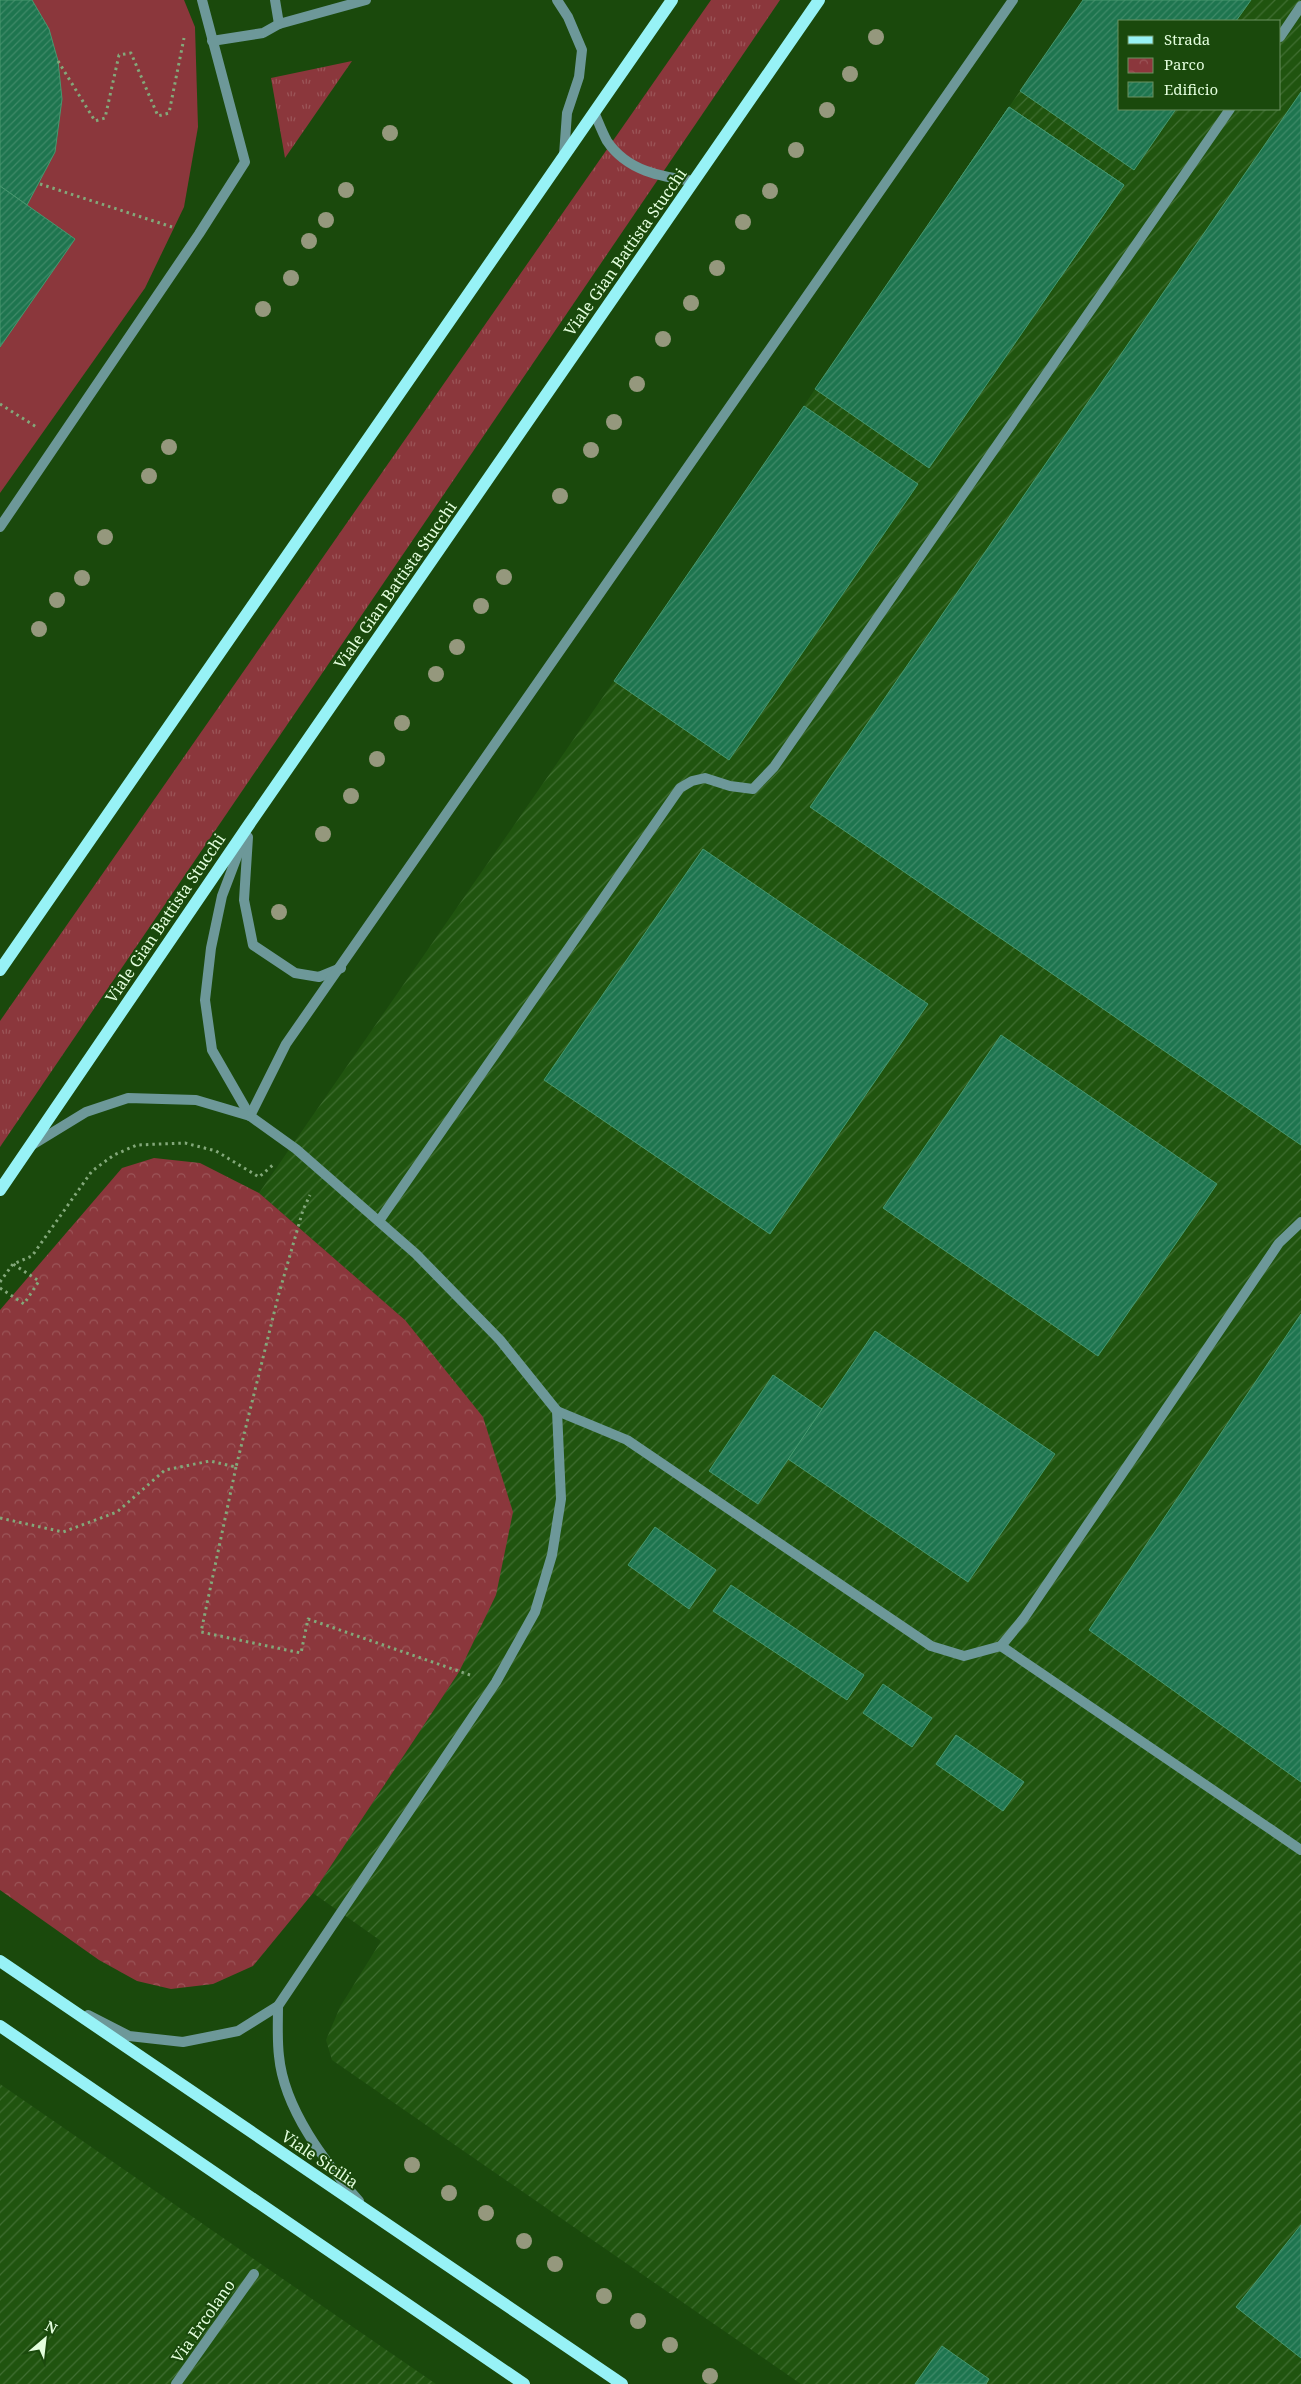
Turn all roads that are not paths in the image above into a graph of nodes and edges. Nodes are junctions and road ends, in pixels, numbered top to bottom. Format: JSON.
{"nodes":[{"id":1,"x":202,"y":0,"type":"edge"},
{"id":2,"x":275,"y":0,"type":"edge"},
{"id":3,"x":366,"y":0,"type":"edge"},
{"id":4,"x":557,"y":0,"type":"edge"},
{"id":5,"x":672,"y":0,"type":"edge"},
{"id":6,"x":819,"y":0,"type":"edge"},
{"id":7,"x":1013,"y":0,"type":"edge"},
{"id":8,"x":1301,"y":6,"type":"edge"},
{"id":9,"x":279,"y":24,"type":"junction"},
{"id":10,"x":1281,"y":36,"type":"edge"},
{"id":11,"x":212,"y":41,"type":"junction"},
{"id":12,"x":1229,"y":110,"type":"edge"},
{"id":13,"x":594,"y":112,"type":"junction"},
{"id":14,"x":564,"y":155,"type":"junction"},
{"id":15,"x":694,"y":181,"type":"junction"},
{"id":16,"x":0,"y":527,"type":"edge"},
{"id":17,"x":248,"y":826,"type":"junction"},
{"id":18,"x":342,"y":967,"type":"junction"},
{"id":19,"x":0,"y":970,"type":"edge"},
{"id":20,"x":250,"y":1116,"type":"junction"},
{"id":21,"x":27,"y":1148,"type":"junction"},
{"id":22,"x":0,"y":1190,"type":"edge"},
{"id":23,"x":379,"y":1221,"type":"junction"},
{"id":24,"x":1301,"y":1222,"type":"edge"},
{"id":25,"x":557,"y":1411,"type":"junction"},
{"id":26,"x":1001,"y":1646,"type":"junction"},
{"id":27,"x":1301,"y":1850,"type":"edge"},
{"id":28,"x":3,"y":1962,"type":"edge"},
{"id":29,"x":57,"y":2000,"type":"junction"},
{"id":30,"x":278,"y":2006,"type":"junction"},
{"id":31,"x":0,"y":2026,"type":"edge"},
{"id":32,"x":0,"y":2033,"type":"edge"},
{"id":33,"x":68,"y":2075,"type":"junction"},
{"id":34,"x":364,"y":2208,"type":"junction"},
{"id":35,"x":254,"y":2274,"type":"dead end"},
{"id":36,"x":176,"y":2384,"type":"edge"},
{"id":37,"x":524,"y":2384,"type":"edge"},
{"id":38,"x":622,"y":2384,"type":"edge"}],
"edges":[{"from":1,"to":11,"type":"street"},
{"from":2,"to":9,"type":"street"},
{"from":3,"to":9,"type":"street"},
{"from":4,"to":14,"type":"street"},
{"from":5,"to":13,"type":"main road"},
{"from":6,"to":15,"type":"main road","name":"Viale Gian Battista Stucchi"},
{"from":7,"to":18,"type":"street"},
{"from":8,"to":10,"type":"street"},
{"from":9,"to":11,"type":"street"},
{"from":11,"to":16,"type":"street"},
{"from":12,"to":23,"type":"street"},
{"from":13,"to":14,"type":"main road"},
{"from":13,"to":15,"type":"street"},
{"from":14,"to":19,"type":"main road"},
{"from":15,"to":17,"type":"main road","name":"Viale Gian Battista Stucchi"},
{"from":17,"to":18,"type":"street"},
{"from":17,"to":20,"type":"street"},
{"from":17,"to":21,"type":"main road","name":"Viale Gian Battista Stucchi"},
{"from":18,"to":20,"type":"street"},
{"from":20,"to":21,"type":"street"},
{"from":20,"to":23,"type":"street"},
{"from":21,"to":22,"type":"main road","name":"Viale Gian Battista Stucchi"},
{"from":23,"to":25,"type":"street"},
{"from":24,"to":26,"type":"street"},
{"from":25,"to":26,"type":"street"},
{"from":25,"to":30,"type":"street"},
{"from":26,"to":27,"type":"street"},
{"from":28,"to":29,"type":"main road","name":"Viale Sicilia"},
{"from":29,"to":30,"type":"street"},
{"from":29,"to":34,"type":"main road","name":"Viale Sicilia"},
{"from":30,"to":34,"type":"street"},
{"from":31,"to":33,"type":"main road"},
{"from":32,"to":33,"type":"main road"},
{"from":33,"to":37,"type":"main road"},
{"from":34,"to":38,"type":"main road","name":"Viale Sicilia"},
{"from":35,"to":36,"type":"street","name":"Via Ercolano"}]}
